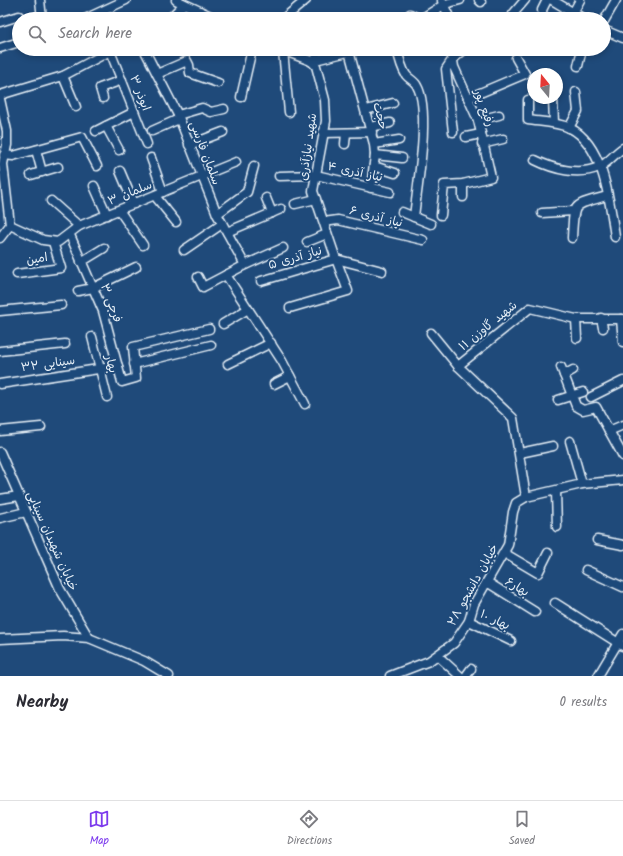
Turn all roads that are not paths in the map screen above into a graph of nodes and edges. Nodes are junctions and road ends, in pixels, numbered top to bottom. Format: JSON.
{"nodes":[{"id":1,"x":40,"y":0,"type":"edge"},
{"id":2,"x":126,"y":0,"type":"edge"},
{"id":3,"x":306,"y":0,"type":"edge"},
{"id":4,"x":460,"y":0,"type":"edge"},
{"id":5,"x":525,"y":0,"type":"edge"},
{"id":6,"x":547,"y":0,"type":"edge"},
{"id":7,"x":552,"y":0,"type":"edge"},
{"id":8,"x":580,"y":0,"type":"edge"},
{"id":9,"x":616,"y":0,"type":"edge"},
{"id":10,"x":180,"y":2,"type":"edge"},
{"id":11,"x":443,"y":2,"type":"edge"},
{"id":12,"x":41,"y":12,"type":"edge"},
{"id":13,"x":100,"y":12,"type":"edge"},
{"id":14,"x":174,"y":12,"type":"edge"},
{"id":15,"x":202,"y":12,"type":"edge"},
{"id":16,"x":292,"y":12,"type":"edge"},
{"id":17,"x":429,"y":12,"type":"edge"},
{"id":18,"x":447,"y":12,"type":"edge"},
{"id":19,"x":515,"y":12,"type":"edge"},
{"id":20,"x":542,"y":12,"type":"edge"},
{"id":21,"x":571,"y":12,"type":"edge"},
{"id":22,"x":574,"y":12,"type":"edge"},
{"id":23,"x":609,"y":12,"type":"edge"},
{"id":24,"x":12,"y":18,"type":"edge"},
{"id":25,"x":0,"y":22,"type":"edge"},
{"id":26,"x":611,"y":33,"type":"edge"},
{"id":27,"x":623,"y":38,"type":"edge"},
{"id":28,"x":12,"y":44,"type":"edge"},
{"id":29,"x":0,"y":48,"type":"edge"},
{"id":30,"x":101,"y":56,"type":"edge"},
{"id":31,"x":114,"y":56,"type":"edge"},
{"id":32,"x":148,"y":56,"type":"edge"},
{"id":33,"x":250,"y":56,"type":"edge"},
{"id":34,"x":283,"y":56,"type":"edge"},
{"id":35,"x":301,"y":56,"type":"edge"},
{"id":36,"x":314,"y":56,"type":"edge"},
{"id":37,"x":325,"y":56,"type":"edge"},
{"id":38,"x":350,"y":56,"type":"edge"},
{"id":39,"x":399,"y":56,"type":"edge"},
{"id":40,"x":452,"y":56,"type":"edge"},
{"id":41,"x":457,"y":56,"type":"edge"},
{"id":42,"x":580,"y":56,"type":"edge"},
{"id":43,"x":516,"y":58,"type":"dead end"},
{"id":44,"x":314,"y":60,"type":"junction"},
{"id":45,"x":452,"y":60,"type":"junction"},
{"id":46,"x":578,"y":66,"type":"dead end"},
{"id":47,"x":157,"y":74,"type":"junction"},
{"id":48,"x":63,"y":76,"type":"junction"},
{"id":49,"x":122,"y":80,"type":"junction"},
{"id":50,"x":218,"y":83,"type":"dead end"},
{"id":51,"x":576,"y":92,"type":"dead end"},
{"id":52,"x":0,"y":95,"type":"edge"},
{"id":53,"x":241,"y":97,"type":"dead end"},
{"id":54,"x":103,"y":98,"type":"dead end"},
{"id":55,"x":468,"y":98,"type":"junction"},
{"id":56,"x":0,"y":99,"type":"edge"},
{"id":57,"x":393,"y":103,"type":"dead end"},
{"id":58,"x":528,"y":104,"type":"edge"},
{"id":59,"x":553,"y":104,"type":"edge"},
{"id":60,"x":76,"y":107,"type":"dead end"},
{"id":61,"x":224,"y":109,"type":"dead end"},
{"id":62,"x":366,"y":110,"type":"junction"},
{"id":63,"x":134,"y":112,"type":"junction"},
{"id":64,"x":289,"y":112,"type":"dead end"},
{"id":65,"x":499,"y":115,"type":"dead end"},
{"id":66,"x":178,"y":117,"type":"junction"},
{"id":67,"x":478,"y":120,"type":"junction"},
{"id":68,"x":390,"y":123,"type":"dead end"},
{"id":69,"x":554,"y":123,"type":"junction"},
{"id":70,"x":106,"y":126,"type":"junction"},
{"id":71,"x":569,"y":128,"type":"junction"},
{"id":72,"x":371,"y":130,"type":"junction"},
{"id":73,"x":96,"y":131,"type":"dead end"},
{"id":74,"x":152,"y":131,"type":"dead end"},
{"id":75,"x":223,"y":132,"type":"dead end"},
{"id":76,"x":453,"y":132,"type":"dead end"},
{"id":77,"x":324,"y":133,"type":"junction"},
{"id":78,"x":346,"y":133,"type":"junction"},
{"id":79,"x":481,"y":134,"type":"junction"},
{"id":80,"x":466,"y":137,"type":"dead end"},
{"id":81,"x":503,"y":139,"type":"dead end"},
{"id":82,"x":399,"y":140,"type":"dead end"},
{"id":83,"x":147,"y":144,"type":"dead end"},
{"id":84,"x":345,"y":144,"type":"dead end"},
{"id":85,"x":374,"y":144,"type":"junction"},
{"id":86,"x":482,"y":144,"type":"junction"},
{"id":87,"x":189,"y":145,"type":"junction"},
{"id":88,"x":623,"y":148,"type":"edge"},
{"id":89,"x":36,"y":150,"type":"junction"},
{"id":90,"x":119,"y":150,"type":"dead end"},
{"id":91,"x":4,"y":155,"type":"junction"},
{"id":92,"x":376,"y":155,"type":"junction"},
{"id":93,"x":151,"y":158,"type":"dead end"},
{"id":94,"x":402,"y":158,"type":"dead end"},
{"id":95,"x":535,"y":160,"type":"dead end"},
{"id":96,"x":236,"y":162,"type":"dead end"},
{"id":97,"x":97,"y":166,"type":"dead end"},
{"id":98,"x":254,"y":166,"type":"dead end"},
{"id":99,"x":374,"y":166,"type":"junction"},
{"id":100,"x":58,"y":167,"type":"dead end"},
{"id":101,"x":600,"y":167,"type":"junction"},
{"id":102,"x":120,"y":171,"type":"dead end"},
{"id":103,"x":42,"y":172,"type":"junction"},
{"id":104,"x":395,"y":173,"type":"dead end"},
{"id":105,"x":30,"y":175,"type":"dead end"},
{"id":106,"x":316,"y":175,"type":"junction"},
{"id":107,"x":279,"y":176,"type":"dead end"},
{"id":108,"x":201,"y":177,"type":"junction"},
{"id":109,"x":463,"y":184,"type":"junction"},
{"id":110,"x":94,"y":186,"type":"dead end"},
{"id":111,"x":371,"y":188,"type":"junction"},
{"id":112,"x":163,"y":192,"type":"junction"},
{"id":113,"x":390,"y":192,"type":"dead end"},
{"id":114,"x":155,"y":196,"type":"junction"},
{"id":115,"x":607,"y":196,"type":"junction"},
{"id":116,"x":463,"y":197,"type":"dead end"},
{"id":117,"x":266,"y":198,"type":"dead end"},
{"id":118,"x":316,"y":199,"type":"junction"},
{"id":119,"x":51,"y":201,"type":"dead end"},
{"id":120,"x":134,"y":204,"type":"junction"},
{"id":121,"x":295,"y":204,"type":"dead end"},
{"id":122,"x":281,"y":209,"type":"dead end"},
{"id":123,"x":119,"y":210,"type":"junction"},
{"id":124,"x":573,"y":211,"type":"junction"},
{"id":125,"x":402,"y":212,"type":"dead end"},
{"id":126,"x":272,"y":213,"type":"junction"},
{"id":127,"x":542,"y":213,"type":"dead end"},
{"id":128,"x":217,"y":214,"type":"junction"},
{"id":129,"x":107,"y":215,"type":"junction"},
{"id":130,"x":441,"y":215,"type":"dead end"},
{"id":131,"x":414,"y":217,"type":"junction"},
{"id":132,"x":176,"y":222,"type":"dead end"},
{"id":133,"x":324,"y":222,"type":"junction"},
{"id":134,"x":222,"y":224,"type":"junction"},
{"id":135,"x":431,"y":224,"type":"dead end"},
{"id":136,"x":10,"y":225,"type":"junction"},
{"id":137,"x":79,"y":226,"type":"junction"},
{"id":138,"x":226,"y":232,"type":"junction"},
{"id":139,"x":327,"y":234,"type":"junction"},
{"id":140,"x":70,"y":235,"type":"junction"},
{"id":141,"x":615,"y":237,"type":"dead end"},
{"id":142,"x":0,"y":238,"type":"edge"},
{"id":143,"x":572,"y":238,"type":"dead end"},
{"id":144,"x":423,"y":240,"type":"dead end"},
{"id":145,"x":54,"y":242,"type":"junction"},
{"id":146,"x":307,"y":242,"type":"dead end"},
{"id":147,"x":143,"y":245,"type":"dead end"},
{"id":148,"x":104,"y":248,"type":"dead end"},
{"id":149,"x":283,"y":248,"type":"dead end"},
{"id":150,"x":184,"y":250,"type":"dead end"},
{"id":151,"x":336,"y":259,"type":"junction"},
{"id":152,"x":82,"y":262,"type":"junction"},
{"id":153,"x":245,"y":265,"type":"junction"},
{"id":154,"x":136,"y":267,"type":"dead end"},
{"id":155,"x":382,"y":271,"type":"dead end"},
{"id":156,"x":17,"y":274,"type":"dead end"},
{"id":157,"x":226,"y":275,"type":"junction"},
{"id":158,"x":198,"y":277,"type":"dead end"},
{"id":159,"x":261,"y":281,"type":"dead end"},
{"id":160,"x":93,"y":288,"type":"junction"},
{"id":161,"x":78,"y":291,"type":"dead end"},
{"id":162,"x":61,"y":305,"type":"dead end"},
{"id":163,"x":290,"y":308,"type":"dead end"},
{"id":164,"x":248,"y":309,"type":"junction"},
{"id":165,"x":0,"y":311,"type":"edge"},
{"id":166,"x":601,"y":318,"type":"junction"},
{"id":167,"x":576,"y":319,"type":"junction"},
{"id":168,"x":622,"y":319,"type":"edge"},
{"id":169,"x":223,"y":324,"type":"dead end"},
{"id":170,"x":602,"y":328,"type":"dead end"},
{"id":171,"x":208,"y":329,"type":"dead end"},
{"id":172,"x":431,"y":333,"type":"dead end"},
{"id":173,"x":92,"y":338,"type":"dead end"},
{"id":174,"x":577,"y":338,"type":"dead end"},
{"id":175,"x":623,"y":342,"type":"edge"},
{"id":176,"x":271,"y":343,"type":"junction"},
{"id":177,"x":65,"y":344,"type":"dead end"},
{"id":178,"x":211,"y":345,"type":"dead end"},
{"id":179,"x":0,"y":350,"type":"edge"},
{"id":180,"x":134,"y":364,"type":"junction"},
{"id":181,"x":228,"y":364,"type":"dead end"},
{"id":182,"x":118,"y":366,"type":"junction"},
{"id":183,"x":458,"y":366,"type":"junction"},
{"id":184,"x":100,"y":369,"type":"junction"},
{"id":185,"x":573,"y":370,"type":"dead end"},
{"id":186,"x":290,"y":376,"type":"junction"},
{"id":187,"x":623,"y":381,"type":"edge"},
{"id":188,"x":0,"y":384,"type":"edge"},
{"id":189,"x":274,"y":384,"type":"dead end"},
{"id":190,"x":583,"y":392,"type":"dead end"},
{"id":191,"x":572,"y":396,"type":"junction"},
{"id":192,"x":590,"y":396,"type":"dead end"},
{"id":193,"x":108,"y":397,"type":"dead end"},
{"id":194,"x":558,"y":400,"type":"dead end"},
{"id":195,"x":305,"y":404,"type":"dead end"},
{"id":196,"x":623,"y":425,"type":"edge"},
{"id":197,"x":41,"y":427,"type":"dead end"},
{"id":198,"x":0,"y":431,"type":"edge"},
{"id":199,"x":609,"y":431,"type":"junction"},
{"id":200,"x":570,"y":441,"type":"dead end"},
{"id":201,"x":553,"y":446,"type":"dead end"},
{"id":202,"x":0,"y":452,"type":"edge"},
{"id":203,"x":520,"y":453,"type":"junction"},
{"id":204,"x":623,"y":456,"type":"edge"},
{"id":205,"x":623,"y":480,"type":"edge"},
{"id":206,"x":582,"y":484,"type":"junction"},
{"id":207,"x":556,"y":491,"type":"junction"},
{"id":208,"x":19,"y":496,"type":"junction"},
{"id":209,"x":526,"y":497,"type":"junction"},
{"id":210,"x":0,"y":499,"type":"edge"},
{"id":211,"x":26,"y":512,"type":"junction"},
{"id":212,"x":0,"y":518,"type":"edge"},
{"id":213,"x":557,"y":526,"type":"dead end"},
{"id":214,"x":597,"y":540,"type":"dead end"},
{"id":215,"x":623,"y":544,"type":"edge"},
{"id":216,"x":504,"y":553,"type":"junction"},
{"id":217,"x":548,"y":553,"type":"dead end"},
{"id":218,"x":586,"y":570,"type":"dead end"},
{"id":219,"x":486,"y":582,"type":"junction"},
{"id":220,"x":623,"y":587,"type":"edge"},
{"id":221,"x":555,"y":603,"type":"dead end"},
{"id":222,"x":535,"y":612,"type":"dead end"},
{"id":223,"x":468,"y":621,"type":"junction"},
{"id":224,"x":623,"y":634,"type":"edge"},
{"id":225,"x":89,"y":638,"type":"junction"},
{"id":226,"x":0,"y":639,"type":"edge"},
{"id":227,"x":511,"y":641,"type":"dead end"},
{"id":228,"x":621,"y":644,"type":"edge"},
{"id":229,"x":438,"y":656,"type":"junction"},
{"id":230,"x":471,"y":669,"type":"dead end"},
{"id":231,"x":400,"y":675,"type":"edge"},
{"id":232,"x":600,"y":675,"type":"edge"},
{"id":233,"x":169,"y":676,"type":"edge"},
{"id":234,"x":390,"y":676,"type":"edge"},
{"id":235,"x":460,"y":676,"type":"edge"},
{"id":236,"x":466,"y":676,"type":"edge"}],
"edges":[{"from":1,"to":12,"type":"street"},
{"from":2,"to":13,"type":"street"},
{"from":3,"to":16,"type":"street"},
{"from":4,"to":11,"type":"street"},
{"from":5,"to":19,"type":"street"},
{"from":6,"to":20,"type":"street"},
{"from":7,"to":21,"type":"street"},
{"from":8,"to":22,"type":"street"},
{"from":9,"to":23,"type":"street"},
{"from":10,"to":14,"type":"street"},
{"from":10,"to":15,"type":"street"},
{"from":11,"to":17,"type":"street"},
{"from":11,"to":18,"type":"street"},
{"from":24,"to":25,"type":"street"},
{"from":26,"to":27,"type":"street"},
{"from":28,"to":29,"type":"street"},
{"from":30,"to":48,"type":"street"},
{"from":31,"to":49,"type":"street","name":"ابوذر ۳"},
{"from":32,"to":47,"type":"street","name":"سلمان فارسی"},
{"from":33,"to":53,"type":"street"},
{"from":34,"to":64,"type":"street"},
{"from":35,"to":44,"type":"street"},
{"from":36,"to":44,"type":"street","name":"شهید نیازآذری"},
{"from":37,"to":44,"type":"street"},
{"from":38,"to":62,"type":"street","name":"حجت"},
{"from":39,"to":131,"type":"street"},
{"from":40,"to":45,"type":"street","name":"رفیع پور"},
{"from":41,"to":45,"type":"street"},
{"from":42,"to":46,"type":"street"},
{"from":43,"to":55,"type":"street"},
{"from":44,"to":77,"type":"street","name":"شهید نیازآذری"},
{"from":45,"to":55,"type":"street","name":"رفیع پور"},
{"from":45,"to":76,"type":"street"},
{"from":47,"to":50,"type":"street"},
{"from":47,"to":66,"type":"street","name":"سلمان فارسی"},
{"from":48,"to":52,"type":"street"},
{"from":48,"to":60,"type":"street"},
{"from":49,"to":54,"type":"street"},
{"from":49,"to":63,"type":"street","name":"ابوذر ۳"},
{"from":51,"to":71,"type":"street"},
{"from":55,"to":67,"type":"street","name":"رفیع پور"},
{"from":56,"to":91,"type":"street"},
{"from":57,"to":62,"type":"street"},
{"from":58,"to":69,"type":"street"},
{"from":59,"to":69,"type":"street"},
{"from":61,"to":66,"type":"street"},
{"from":62,"to":72,"type":"street","name":"حجت"},
{"from":63,"to":70,"type":"street"},
{"from":63,"to":83,"type":"street","name":"ابوذر ۳"},
{"from":65,"to":67,"type":"street"},
{"from":66,"to":74,"type":"street"},
{"from":66,"to":87,"type":"street","name":"سلمان فارسی"},
{"from":67,"to":79,"type":"street","name":"رفیع پور"},
{"from":68,"to":72,"type":"street"},
{"from":69,"to":71,"type":"street"},
{"from":70,"to":73,"type":"street"},
{"from":70,"to":90,"type":"street"},
{"from":71,"to":101,"type":"street"},
{"from":72,"to":78,"type":"street"},
{"from":72,"to":85,"type":"street","name":"حجت"},
{"from":75,"to":87,"type":"street"},
{"from":77,"to":78,"type":"street"},
{"from":77,"to":106,"type":"street","name":"شهید نیازآذری"},
{"from":78,"to":84,"type":"street"},
{"from":79,"to":80,"type":"street"},
{"from":79,"to":86,"type":"street","name":"رفیع پور"},
{"from":81,"to":86,"type":"street"},
{"from":82,"to":85,"type":"street"},
{"from":85,"to":92,"type":"street","name":"حجت"},
{"from":86,"to":109,"type":"street","name":"رفیع پور"},
{"from":87,"to":108,"type":"street","name":"سلمان فارسی"},
{"from":88,"to":101,"type":"street"},
{"from":89,"to":91,"type":"street"},
{"from":89,"to":97,"type":"street"},
{"from":89,"to":103,"type":"street"},
{"from":91,"to":136,"type":"street"},
{"from":92,"to":94,"type":"street"},
{"from":92,"to":99,"type":"street","name":"حجت"},
{"from":93,"to":112,"type":"street"},
{"from":95,"to":101,"type":"street"},
{"from":96,"to":108,"type":"street","name":"سلمان ۳"},
{"from":98,"to":128,"type":"street"},
{"from":99,"to":104,"type":"street"},
{"from":99,"to":111,"type":"street","name":"حجت"},
{"from":100,"to":103,"type":"street"},
{"from":101,"to":115,"type":"street"},
{"from":102,"to":120,"type":"street"},
{"from":103,"to":105,"type":"street"},
{"from":106,"to":107,"type":"street","name":"نیاز آذری ۴"},
{"from":106,"to":111,"type":"street","name":"نیاز آذری ۴"},
{"from":106,"to":118,"type":"street","name":"شهید نیازآذری"},
{"from":108,"to":112,"type":"street","name":"سلمان ۳"},
{"from":108,"to":128,"type":"street","name":"سلمان فارسی"},
{"from":109,"to":116,"type":"street"},
{"from":109,"to":130,"type":"street"},
{"from":110,"to":129,"type":"street"},
{"from":111,"to":113,"type":"street","name":"نیاز آذری ۴"},
{"from":112,"to":114,"type":"street","name":"سلمان ۳"},
{"from":114,"to":120,"type":"street","name":"سلمان ۳"},
{"from":114,"to":132,"type":"street"},
{"from":115,"to":124,"type":"street"},
{"from":115,"to":141,"type":"street"},
{"from":117,"to":126,"type":"street"},
{"from":118,"to":121,"type":"street"},
{"from":118,"to":133,"type":"street","name":"شهید نیازآذری"},
{"from":119,"to":137,"type":"street"},
{"from":120,"to":123,"type":"street","name":"سلمان ۳"},
{"from":122,"to":126,"type":"street"},
{"from":123,"to":129,"type":"street","name":"سلمان ۳"},
{"from":123,"to":147,"type":"street"},
{"from":124,"to":127,"type":"street"},
{"from":124,"to":143,"type":"street"},
{"from":125,"to":131,"type":"street"},
{"from":126,"to":138,"type":"street"},
{"from":128,"to":134,"type":"street","name":"سلمان فارسی"},
{"from":129,"to":137,"type":"street","name":"سلمان ۳"},
{"from":131,"to":135,"type":"street"},
{"from":133,"to":139,"type":"street","name":"شهید نیازآذری"},
{"from":133,"to":144,"type":"street","name":"نیاز آذری ۶"},
{"from":134,"to":138,"type":"street","name":"سلمان فارسی"},
{"from":134,"to":150,"type":"street"},
{"from":136,"to":142,"type":"street"},
{"from":136,"to":145,"type":"street"},
{"from":137,"to":140,"type":"street","name":"سلمان ۳"},
{"from":138,"to":153,"type":"street","name":"سلمان فارسی"},
{"from":139,"to":146,"type":"street"},
{"from":139,"to":151,"type":"street","name":"شهید نیازآذری"},
{"from":140,"to":145,"type":"street"},
{"from":140,"to":152,"type":"street","name":"فرجی ۳"},
{"from":145,"to":156,"type":"street","name":"امین"},
{"from":148,"to":152,"type":"street"},
{"from":149,"to":153,"type":"street"},
{"from":151,"to":155,"type":"street"},
{"from":151,"to":159,"type":"street","name":"نیاز آذری ۵"},
{"from":151,"to":163,"type":"street","name":"شهید نیازآذری"},
{"from":152,"to":160,"type":"street","name":"فرجی ۳"},
{"from":153,"to":157,"type":"street"},
{"from":154,"to":160,"type":"street"},
{"from":157,"to":158,"type":"street"},
{"from":157,"to":164,"type":"street"},
{"from":160,"to":161,"type":"street"},
{"from":160,"to":182,"type":"street","name":"فرجی ۳"},
{"from":162,"to":165,"type":"street"},
{"from":164,"to":169,"type":"street"},
{"from":164,"to":176,"type":"street"},
{"from":166,"to":167,"type":"street","name":"شهید گاوزن ۱۱"},
{"from":166,"to":168,"type":"street","name":"شهید گاوزن ۱۱"},
{"from":166,"to":170,"type":"street"},
{"from":167,"to":174,"type":"street"},
{"from":167,"to":183,"type":"street","name":"شهید گاوزن ۱۱"},
{"from":168,"to":175,"type":"street"},
{"from":171,"to":180,"type":"street"},
{"from":172,"to":183,"type":"street","name":"شهید گاوزن ۱۱"},
{"from":173,"to":184,"type":"street","name":"بهار"},
{"from":176,"to":181,"type":"street"},
{"from":176,"to":186,"type":"street"},
{"from":177,"to":179,"type":"street"},
{"from":178,"to":180,"type":"street"},
{"from":180,"to":182,"type":"street","name":"فرجی ۳"},
{"from":182,"to":184,"type":"street","name":"سینایی ۳۲"},
{"from":183,"to":203,"type":"street"},
{"from":184,"to":188,"type":"street","name":"سینایی ۳۲"},
{"from":184,"to":193,"type":"street","name":"بهار"},
{"from":185,"to":191,"type":"street"},
{"from":186,"to":189,"type":"street"},
{"from":186,"to":195,"type":"street"},
{"from":187,"to":192,"type":"street"},
{"from":190,"to":191,"type":"street"},
{"from":191,"to":194,"type":"street"},
{"from":191,"to":199,"type":"street"},
{"from":196,"to":199,"type":"street"},
{"from":197,"to":198,"type":"street"},
{"from":199,"to":204,"type":"street"},
{"from":200,"to":206,"type":"street"},
{"from":201,"to":203,"type":"street"},
{"from":202,"to":208,"type":"street","name":"خیابان شهیدان سینایی"},
{"from":203,"to":209,"type":"street"},
{"from":205,"to":206,"type":"street"},
{"from":206,"to":207,"type":"street"},
{"from":207,"to":209,"type":"street"},
{"from":207,"to":213,"type":"street"},
{"from":208,"to":210,"type":"street"},
{"from":208,"to":211,"type":"street","name":"خیابان شهیدان سینایی"},
{"from":209,"to":216,"type":"street","name":"خیابان دانشجو ۲۸"},
{"from":211,"to":212,"type":"street"},
{"from":211,"to":225,"type":"street","name":"خیابان شهیدان سینایی"},
{"from":214,"to":215,"type":"street"},
{"from":216,"to":217,"type":"street"},
{"from":216,"to":219,"type":"street","name":"خیابان دانشجو ۲۸"},
{"from":218,"to":220,"type":"street"},
{"from":219,"to":222,"type":"street","name":"بهار۶"},
{"from":219,"to":223,"type":"street","name":"خیابان دانشجو ۲۸"},
{"from":221,"to":228,"type":"street"},
{"from":223,"to":227,"type":"street","name":"بهار ۱۰"},
{"from":223,"to":229,"type":"street","name":"خیابان دانشجو ۲۸"},
{"from":224,"to":228,"type":"street"},
{"from":225,"to":226,"type":"street"},
{"from":225,"to":233,"type":"street"},
{"from":228,"to":232,"type":"street"},
{"from":229,"to":231,"type":"street","name":"خیابان دانشجو ۲۸"},
{"from":229,"to":235,"type":"street"},
{"from":230,"to":236,"type":"street"},
{"from":231,"to":234,"type":"street","name":"خیابان دانشجو ۲۸"}]}
